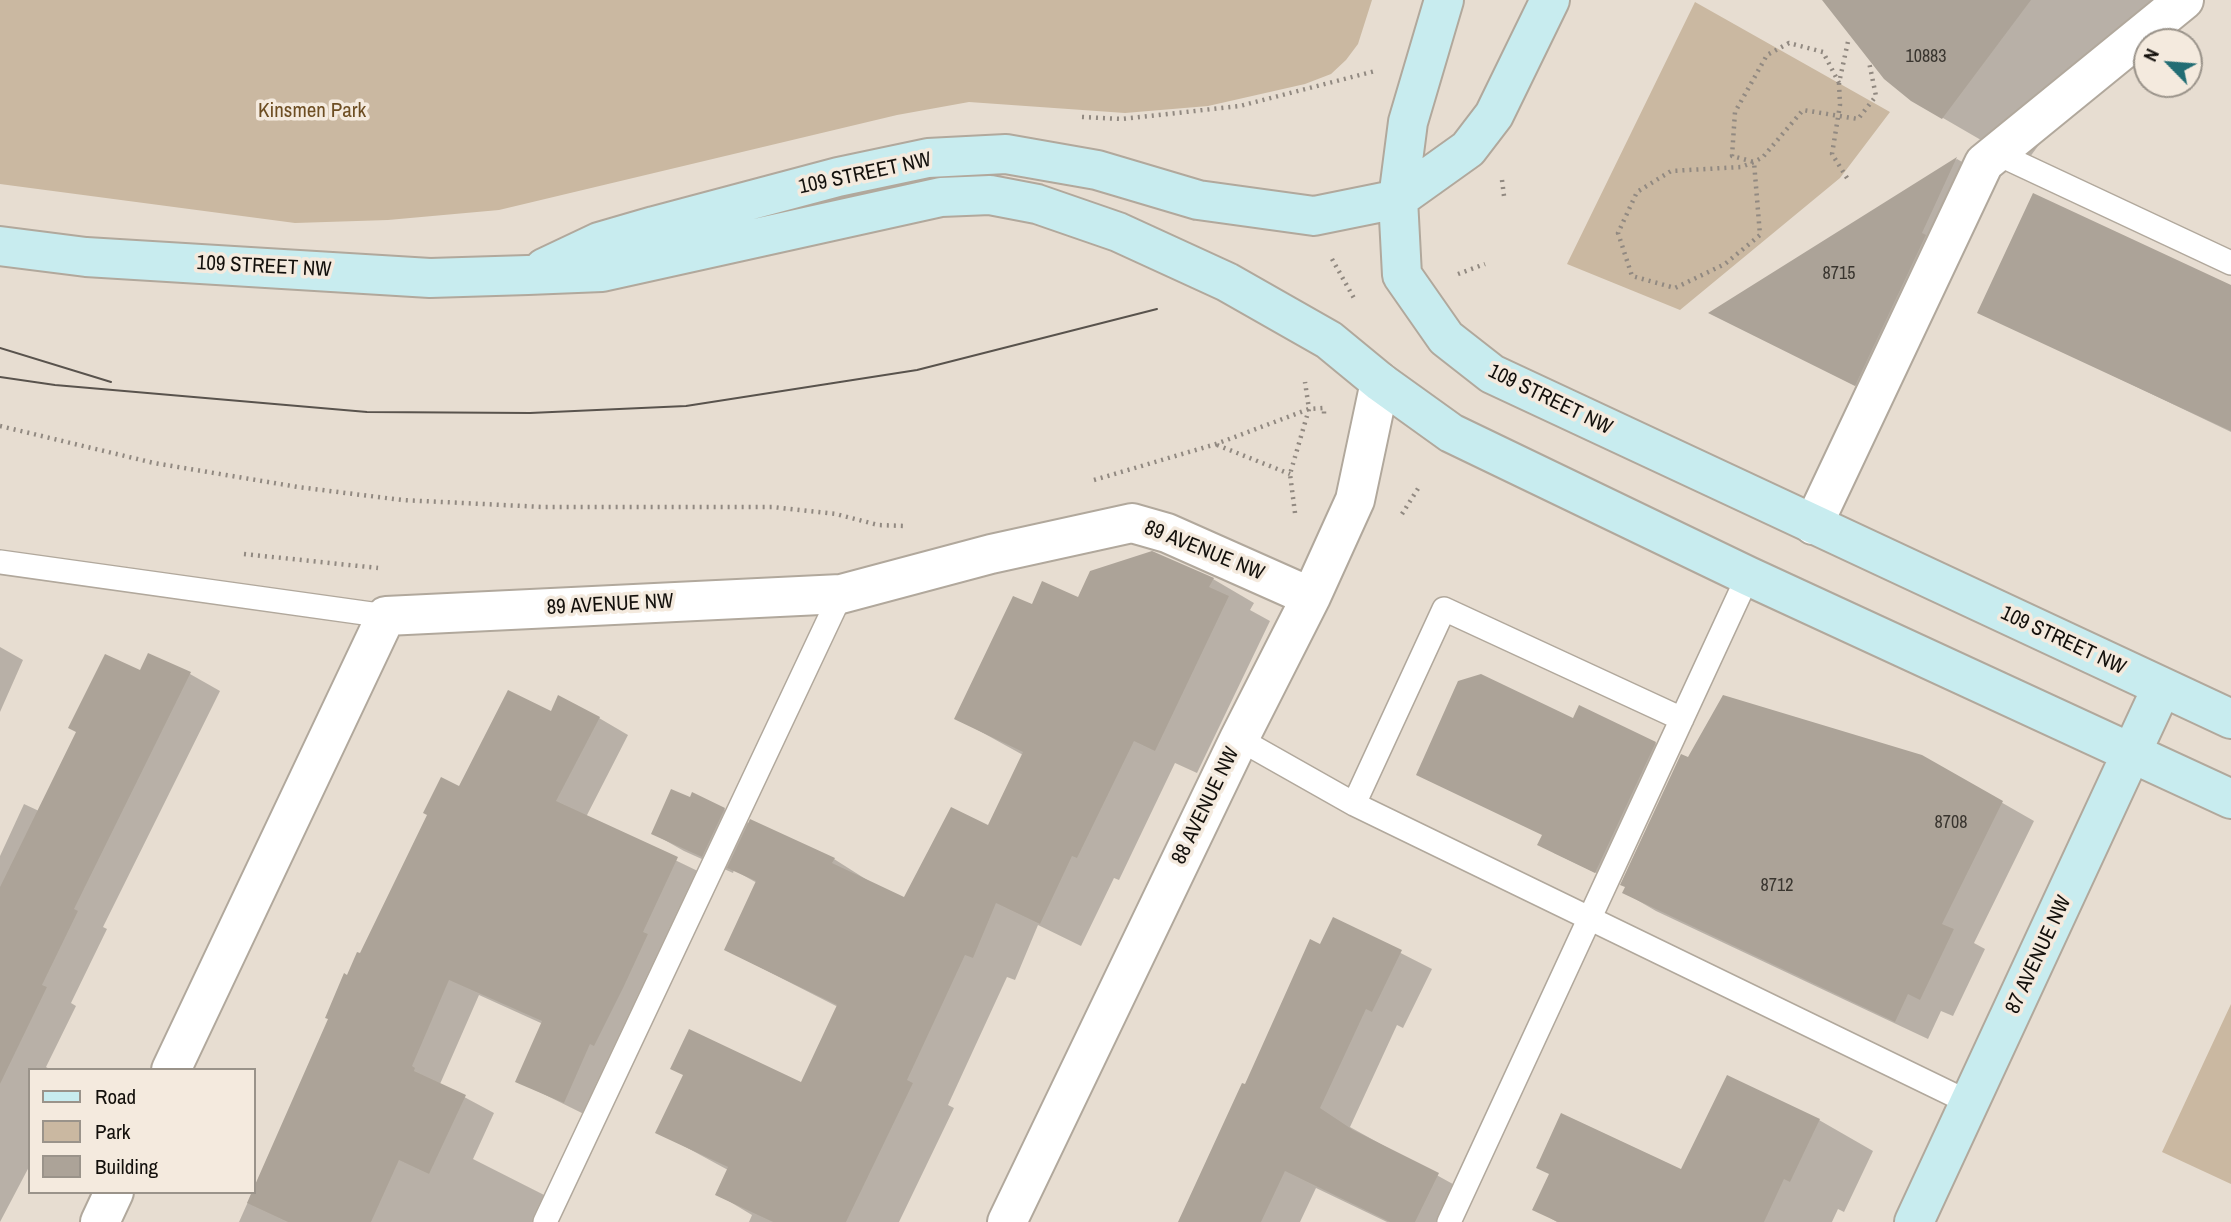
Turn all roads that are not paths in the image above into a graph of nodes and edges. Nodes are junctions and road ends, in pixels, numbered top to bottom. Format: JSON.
{"nodes":[{"id":1,"x":1444,"y":0,"type":"edge"},
{"id":2,"x":1550,"y":0,"type":"edge"},
{"id":3,"x":2184,"y":0,"type":"edge"},
{"id":4,"x":1996,"y":153,"type":"junction"},
{"id":5,"x":1398,"y":199,"type":"junction"},
{"id":6,"x":0,"y":246,"type":"edge"},
{"id":7,"x":2231,"y":263,"type":"edge"},
{"id":8,"x":528,"y":275,"type":"junction"},
{"id":9,"x":1380,"y":382,"type":"junction"},
{"id":10,"x":1813,"y":525,"type":"junction"},
{"id":11,"x":0,"y":562,"type":"edge"},
{"id":12,"x":1748,"y":576,"type":"junction"},
{"id":13,"x":841,"y":594,"type":"junction"},
{"id":14,"x":1311,"y":597,"type":"junction"},
{"id":15,"x":386,"y":616,"type":"junction"},
{"id":16,"x":2162,"y":687,"type":"junction"},
{"id":17,"x":1682,"y":719,"type":"junction"},
{"id":18,"x":2231,"y":719,"type":"edge"},
{"id":19,"x":1238,"y":739,"type":"junction"},
{"id":20,"x":2131,"y":752,"type":"junction"},
{"id":21,"x":2231,"y":799,"type":"edge"},
{"id":22,"x":1354,"y":804,"type":"junction"},
{"id":23,"x":1590,"y":919,"type":"junction"},
{"id":24,"x":173,"y":1068,"type":"edge"},
{"id":25,"x":1970,"y":1103,"type":"junction"},
{"id":26,"x":113,"y":1194,"type":"edge"},
{"id":27,"x":100,"y":1222,"type":"edge"},
{"id":28,"x":545,"y":1222,"type":"edge"},
{"id":29,"x":1007,"y":1222,"type":"edge"},
{"id":30,"x":1449,"y":1222,"type":"edge"},
{"id":31,"x":1914,"y":1222,"type":"edge"}],
"edges":[{"from":1,"to":5,"type":"main road"},
{"from":2,"to":5,"type":"main road"},
{"from":3,"to":4,"type":"street"},
{"from":4,"to":7,"type":"lane"},
{"from":4,"to":10,"type":"street"},
{"from":5,"to":8,"type":"main road","name":"109 STREET NW"},
{"from":5,"to":10,"type":"main road","name":"109 STREET NW"},
{"from":6,"to":8,"type":"main road","name":"109 STREET NW"},
{"from":8,"to":9,"type":"main road","name":"109 STREET NW"},
{"from":9,"to":12,"type":"main road","name":"109 STREET NW"},
{"from":9,"to":14,"type":"street","name":"88 AVENUE NW"},
{"from":10,"to":16,"type":"main road","name":"109 STREET NW"},
{"from":11,"to":15,"type":"lane"},
{"from":12,"to":17,"type":"lane"},
{"from":12,"to":20,"type":"main road","name":"109 STREET NW"},
{"from":13,"to":14,"type":"street","name":"89 AVENUE NW"},
{"from":13,"to":15,"type":"street","name":"89 AVENUE NW"},
{"from":13,"to":28,"type":"lane"},
{"from":14,"to":19,"type":"street","name":"88 AVENUE NW"},
{"from":15,"to":24,"type":"street"},
{"from":16,"to":18,"type":"main road","name":"109 STREET NW"},
{"from":16,"to":20,"type":"main road","name":"87 AVENUE NW"},
{"from":17,"to":22,"type":"lane"},
{"from":17,"to":23,"type":"lane"},
{"from":19,"to":22,"type":"lane"},
{"from":19,"to":29,"type":"street","name":"88 AVENUE NW"},
{"from":20,"to":21,"type":"main road","name":"109 STREET NW"},
{"from":20,"to":25,"type":"main road","name":"87 AVENUE NW"},
{"from":22,"to":23,"type":"lane"},
{"from":23,"to":25,"type":"lane"},
{"from":23,"to":30,"type":"lane"},
{"from":25,"to":31,"type":"main road","name":"87 AVENUE NW"},
{"from":26,"to":27,"type":"street"}]}
